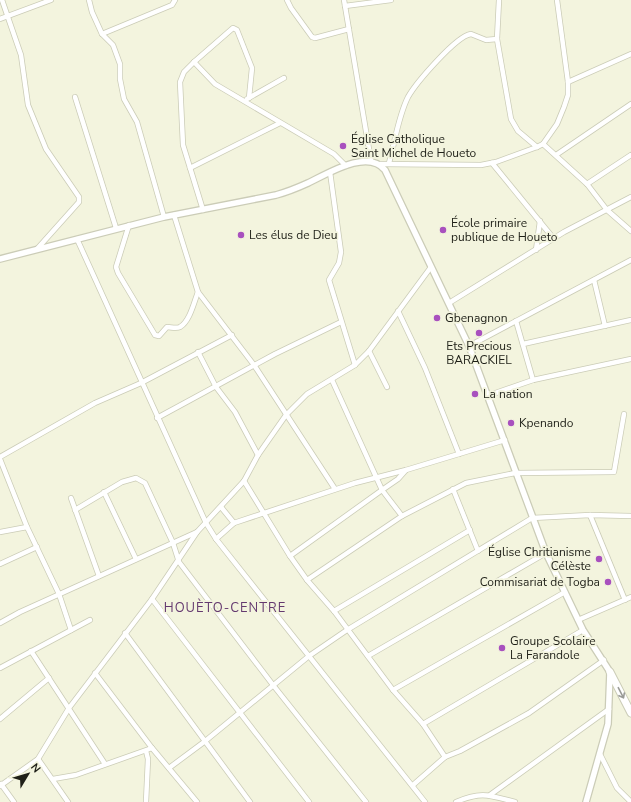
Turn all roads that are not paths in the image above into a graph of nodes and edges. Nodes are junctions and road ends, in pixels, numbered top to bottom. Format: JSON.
{"nodes":[{"id":1,"x":2,"y":0,"type":"edge"},
{"id":2,"x":51,"y":0,"type":"edge"},
{"id":3,"x":89,"y":0,"type":"edge"},
{"id":4,"x":175,"y":0,"type":"edge"},
{"id":5,"x":287,"y":0,"type":"edge"},
{"id":6,"x":344,"y":0,"type":"edge"},
{"id":7,"x":391,"y":0,"type":"edge"},
{"id":8,"x":499,"y":0,"type":"edge"},
{"id":9,"x":557,"y":0,"type":"edge"},
{"id":10,"x":345,"y":6,"type":"junction"},
{"id":11,"x":8,"y":17,"type":"junction"},
{"id":12,"x":0,"y":19,"type":"edge"},
{"id":13,"x":348,"y":29,"type":"junction"},
{"id":14,"x":102,"y":34,"type":"junction"},
{"id":15,"x":497,"y":39,"type":"junction"},
{"id":16,"x":631,"y":54,"type":"edge"},
{"id":17,"x":194,"y":62,"type":"junction"},
{"id":18,"x":284,"y":78,"type":"dead end"},
{"id":19,"x":568,"y":82,"type":"junction"},
{"id":20,"x":75,"y":96,"type":"dead end"},
{"id":21,"x":249,"y":98,"type":"junction"},
{"id":22,"x":242,"y":102,"type":"junction"},
{"id":23,"x":631,"y":104,"type":"edge"},
{"id":24,"x":280,"y":123,"type":"junction"},
{"id":25,"x":543,"y":144,"type":"junction"},
{"id":26,"x":537,"y":147,"type":"junction"},
{"id":27,"x":631,"y":154,"type":"edge"},
{"id":28,"x":556,"y":156,"type":"junction"},
{"id":29,"x":370,"y":161,"type":"junction"},
{"id":30,"x":389,"y":163,"type":"junction"},
{"id":31,"x":492,"y":163,"type":"junction"},
{"id":32,"x":380,"y":164,"type":"junction"},
{"id":33,"x":346,"y":166,"type":"junction"},
{"id":34,"x":190,"y":168,"type":"junction"},
{"id":35,"x":330,"y":172,"type":"junction"},
{"id":36,"x":588,"y":184,"type":"junction"},
{"id":37,"x":631,"y":197,"type":"edge"},
{"id":38,"x":202,"y":210,"type":"junction"},
{"id":39,"x":607,"y":210,"type":"junction"},
{"id":40,"x":174,"y":215,"type":"junction"},
{"id":41,"x":164,"y":217,"type":"junction"},
{"id":42,"x":540,"y":221,"type":"junction"},
{"id":43,"x":129,"y":225,"type":"junction"},
{"id":44,"x":116,"y":228,"type":"junction"},
{"id":45,"x":631,"y":231,"type":"edge"},
{"id":46,"x":77,"y":239,"type":"junction"},
{"id":47,"x":554,"y":239,"type":"junction"},
{"id":48,"x":37,"y":249,"type":"junction"},
{"id":49,"x":536,"y":250,"type":"junction"},
{"id":50,"x":0,"y":259,"type":"edge"},
{"id":51,"x":631,"y":260,"type":"edge"},
{"id":52,"x":431,"y":267,"type":"junction"},
{"id":53,"x":594,"y":280,"type":"junction"},
{"id":54,"x":198,"y":292,"type":"junction"},
{"id":55,"x":449,"y":302,"type":"junction"},
{"id":56,"x":398,"y":311,"type":"junction"},
{"id":57,"x":631,"y":320,"type":"edge"},
{"id":58,"x":516,"y":321,"type":"junction"},
{"id":59,"x":341,"y":322,"type":"junction"},
{"id":60,"x":605,"y":326,"type":"junction"},
{"id":61,"x":232,"y":336,"type":"junction"},
{"id":62,"x":523,"y":344,"type":"junction"},
{"id":63,"x":469,"y":346,"type":"junction"},
{"id":64,"x":369,"y":351,"type":"junction"},
{"id":65,"x":198,"y":352,"type":"junction"},
{"id":66,"x":631,"y":359,"type":"edge"},
{"id":67,"x":254,"y":365,"type":"junction"},
{"id":68,"x":355,"y":365,"type":"junction"},
{"id":69,"x":332,"y":380,"type":"junction"},
{"id":70,"x":533,"y":380,"type":"junction"},
{"id":71,"x":141,"y":383,"type":"junction"},
{"id":72,"x":216,"y":387,"type":"junction"},
{"id":73,"x":387,"y":387,"type":"dead end"},
{"id":74,"x":487,"y":396,"type":"junction"},
{"id":75,"x":624,"y":414,"type":"dead end"},
{"id":76,"x":286,"y":415,"type":"junction"},
{"id":77,"x":157,"y":418,"type":"junction"},
{"id":78,"x":505,"y":440,"type":"junction"},
{"id":79,"x":459,"y":454,"type":"junction"},
{"id":80,"x":258,"y":455,"type":"junction"},
{"id":81,"x":0,"y":458,"type":"edge"},
{"id":82,"x":406,"y":470,"type":"junction"},
{"id":83,"x":515,"y":473,"type":"junction"},
{"id":84,"x":376,"y":478,"type":"junction"},
{"id":85,"x":244,"y":480,"type":"junction"},
{"id":86,"x":335,"y":489,"type":"junction"},
{"id":87,"x":454,"y":489,"type":"junction"},
{"id":88,"x":382,"y":490,"type":"junction"},
{"id":89,"x":104,"y":492,"type":"junction"},
{"id":90,"x":70,"y":498,"type":"dead end"},
{"id":91,"x":221,"y":507,"type":"junction"},
{"id":92,"x":74,"y":510,"type":"junction"},
{"id":93,"x":265,"y":513,"type":"junction"},
{"id":94,"x":590,"y":515,"type":"junction"},
{"id":95,"x":402,"y":516,"type":"junction"},
{"id":96,"x":631,"y":516,"type":"edge"},
{"id":97,"x":532,"y":518,"type":"junction"},
{"id":98,"x":206,"y":523,"type":"junction"},
{"id":99,"x":234,"y":523,"type":"junction"},
{"id":100,"x":27,"y":527,"type":"junction"},
{"id":101,"x":470,"y":530,"type":"junction"},
{"id":102,"x":0,"y":532,"type":"edge"},
{"id":103,"x":198,"y":532,"type":"junction"},
{"id":104,"x":216,"y":539,"type":"junction"},
{"id":105,"x":173,"y":543,"type":"junction"},
{"id":106,"x":37,"y":547,"type":"junction"},
{"id":107,"x":478,"y":551,"type":"junction"},
{"id":108,"x":546,"y":553,"type":"junction"},
{"id":109,"x":290,"y":556,"type":"junction"},
{"id":110,"x":136,"y":559,"type":"junction"},
{"id":111,"x":179,"y":562,"type":"junction"},
{"id":112,"x":0,"y":564,"type":"edge"},
{"id":113,"x":99,"y":576,"type":"junction"},
{"id":114,"x":307,"y":580,"type":"junction"},
{"id":115,"x":565,"y":592,"type":"junction"},
{"id":116,"x":59,"y":594,"type":"junction"},
{"id":117,"x":631,"y":597,"type":"edge"},
{"id":118,"x":152,"y":599,"type":"junction"},
{"id":119,"x":625,"y":600,"type":"junction"},
{"id":120,"x":334,"y":611,"type":"junction"},
{"id":121,"x":90,"y":620,"type":"dead end"},
{"id":122,"x":578,"y":620,"type":"junction"},
{"id":123,"x":0,"y":623,"type":"edge"},
{"id":124,"x":71,"y":630,"type":"junction"},
{"id":125,"x":347,"y":630,"type":"junction"},
{"id":126,"x":583,"y":630,"type":"junction"},
{"id":127,"x":125,"y":633,"type":"junction"},
{"id":128,"x":31,"y":651,"type":"junction"},
{"id":129,"x":310,"y":656,"type":"junction"},
{"id":130,"x":368,"y":656,"type":"junction"},
{"id":131,"x":604,"y":660,"type":"junction"},
{"id":132,"x":0,"y":668,"type":"edge"},
{"id":133,"x":610,"y":672,"type":"junction"},
{"id":134,"x":95,"y":673,"type":"junction"},
{"id":135,"x":49,"y":678,"type":"junction"},
{"id":136,"x":273,"y":685,"type":"junction"},
{"id":137,"x":393,"y":690,"type":"junction"},
{"id":138,"x":69,"y":708,"type":"junction"},
{"id":139,"x":609,"y":709,"type":"junction"},
{"id":140,"x":239,"y":713,"type":"junction"},
{"id":141,"x":631,"y":713,"type":"edge"},
{"id":142,"x":0,"y":719,"type":"edge"},
{"id":143,"x":423,"y":724,"type":"junction"},
{"id":144,"x":204,"y":742,"type":"junction"},
{"id":145,"x":152,"y":748,"type":"junction"},
{"id":146,"x":146,"y":751,"type":"junction"},
{"id":147,"x":600,"y":754,"type":"junction"},
{"id":148,"x":445,"y":757,"type":"junction"},
{"id":149,"x":38,"y":759,"type":"junction"},
{"id":150,"x":105,"y":764,"type":"junction"},
{"id":151,"x":169,"y":768,"type":"junction"},
{"id":152,"x":53,"y":779,"type":"junction"},
{"id":153,"x":0,"y":785,"type":"edge"},
{"id":154,"x":413,"y":785,"type":"junction"},
{"id":155,"x":490,"y":795,"type":"junction"},
{"id":156,"x":467,"y":800,"type":"edge"},
{"id":157,"x":14,"y":802,"type":"edge"},
{"id":158,"x":68,"y":802,"type":"edge"},
{"id":159,"x":146,"y":802,"type":"edge"},
{"id":160,"x":197,"y":802,"type":"edge"},
{"id":161,"x":250,"y":802,"type":"edge"},
{"id":162,"x":309,"y":802,"type":"edge"},
{"id":163,"x":365,"y":802,"type":"edge"},
{"id":164,"x":425,"y":802,"type":"edge"},
{"id":165,"x":456,"y":802,"type":"edge"},
{"id":166,"x":515,"y":802,"type":"edge"},
{"id":167,"x":586,"y":802,"type":"edge"},
{"id":168,"x":631,"y":802,"type":"edge"}],
"edges":[{"from":1,"to":11,"type":"street"},
{"from":2,"to":11,"type":"street"},
{"from":3,"to":14,"type":"street"},
{"from":4,"to":14,"type":"street"},
{"from":5,"to":13,"type":"street"},
{"from":6,"to":10,"type":"street"},
{"from":7,"to":10,"type":"street"},
{"from":8,"to":15,"type":"street"},
{"from":9,"to":19,"type":"street"},
{"from":10,"to":13,"type":"street"},
{"from":11,"to":12,"type":"street"},
{"from":11,"to":48,"type":"street"},
{"from":13,"to":29,"type":"street"},
{"from":14,"to":41,"type":"street"},
{"from":15,"to":26,"type":"street"},
{"from":15,"to":30,"type":"street"},
{"from":16,"to":19,"type":"street"},
{"from":17,"to":21,"type":"street"},
{"from":17,"to":22,"type":"street"},
{"from":17,"to":34,"type":"street"},
{"from":18,"to":21,"type":"street"},
{"from":19,"to":25,"type":"street"},
{"from":20,"to":44,"type":"street"},
{"from":21,"to":22,"type":"street"},
{"from":22,"to":24,"type":"street"},
{"from":23,"to":28,"type":"street"},
{"from":24,"to":33,"type":"street"},
{"from":24,"to":34,"type":"street"},
{"from":25,"to":26,"type":"street"},
{"from":25,"to":28,"type":"street"},
{"from":26,"to":31,"type":"street"},
{"from":27,"to":36,"type":"street"},
{"from":28,"to":36,"type":"street"},
{"from":29,"to":32,"type":"street"},
{"from":29,"to":33,"type":"street"},
{"from":30,"to":31,"type":"street"},
{"from":30,"to":32,"type":"street"},
{"from":31,"to":42,"type":"street"},
{"from":32,"to":52,"type":"street"},
{"from":33,"to":35,"type":"street"},
{"from":34,"to":38,"type":"street"},
{"from":35,"to":38,"type":"street"},
{"from":35,"to":59,"type":"street"},
{"from":36,"to":39,"type":"street"},
{"from":37,"to":39,"type":"street"},
{"from":38,"to":40,"type":"street"},
{"from":39,"to":45,"type":"street"},
{"from":39,"to":47,"type":"street"},
{"from":40,"to":41,"type":"street"},
{"from":40,"to":54,"type":"street"},
{"from":41,"to":43,"type":"street"},
{"from":42,"to":47,"type":"street"},
{"from":42,"to":49,"type":"street"},
{"from":43,"to":44,"type":"street"},
{"from":43,"to":54,"type":"street"},
{"from":44,"to":46,"type":"street"},
{"from":46,"to":48,"type":"street"},
{"from":46,"to":71,"type":"street"},
{"from":47,"to":49,"type":"street"},
{"from":48,"to":50,"type":"street"},
{"from":49,"to":55,"type":"street"},
{"from":51,"to":53,"type":"street"},
{"from":52,"to":55,"type":"street"},
{"from":52,"to":56,"type":"street"},
{"from":53,"to":58,"type":"street"},
{"from":53,"to":60,"type":"street"},
{"from":54,"to":61,"type":"street"},
{"from":55,"to":63,"type":"street"},
{"from":56,"to":64,"type":"street"},
{"from":56,"to":79,"type":"street"},
{"from":57,"to":60,"type":"street"},
{"from":58,"to":62,"type":"street"},
{"from":58,"to":63,"type":"street"},
{"from":59,"to":67,"type":"street"},
{"from":59,"to":68,"type":"street"},
{"from":60,"to":62,"type":"street"},
{"from":61,"to":65,"type":"street"},
{"from":61,"to":67,"type":"street"},
{"from":62,"to":70,"type":"street"},
{"from":63,"to":74,"type":"street"},
{"from":64,"to":68,"type":"street"},
{"from":64,"to":73,"type":"street"},
{"from":65,"to":71,"type":"street"},
{"from":65,"to":72,"type":"street"},
{"from":66,"to":70,"type":"street"},
{"from":67,"to":72,"type":"street"},
{"from":67,"to":76,"type":"street"},
{"from":68,"to":69,"type":"street"},
{"from":69,"to":76,"type":"street"},
{"from":69,"to":84,"type":"street"},
{"from":70,"to":74,"type":"street"},
{"from":71,"to":77,"type":"street"},
{"from":71,"to":81,"type":"street"},
{"from":72,"to":77,"type":"street"},
{"from":72,"to":80,"type":"street"},
{"from":74,"to":78,"type":"street"},
{"from":75,"to":83,"type":"street"},
{"from":76,"to":80,"type":"street"},
{"from":76,"to":86,"type":"street"},
{"from":77,"to":98,"type":"street"},
{"from":78,"to":79,"type":"street"},
{"from":78,"to":83,"type":"street"},
{"from":79,"to":82,"type":"street"},
{"from":80,"to":85,"type":"street"},
{"from":81,"to":100,"type":"street"},
{"from":82,"to":84,"type":"street"},
{"from":82,"to":88,"type":"street"},
{"from":83,"to":87,"type":"street"},
{"from":83,"to":97,"type":"street"},
{"from":84,"to":86,"type":"street"},
{"from":84,"to":88,"type":"street"},
{"from":85,"to":91,"type":"street"},
{"from":85,"to":93,"type":"street"},
{"from":86,"to":93,"type":"street"},
{"from":87,"to":95,"type":"street"},
{"from":87,"to":101,"type":"street"},
{"from":88,"to":95,"type":"street"},
{"from":88,"to":109,"type":"street"},
{"from":89,"to":92,"type":"street"},
{"from":89,"to":105,"type":"street"},
{"from":89,"to":110,"type":"street"},
{"from":90,"to":92,"type":"street"},
{"from":91,"to":98,"type":"street"},
{"from":91,"to":99,"type":"street"},
{"from":92,"to":113,"type":"street"},
{"from":93,"to":99,"type":"street"},
{"from":93,"to":109,"type":"street"},
{"from":94,"to":96,"type":"street"},
{"from":94,"to":97,"type":"street"},
{"from":94,"to":119,"type":"street"},
{"from":95,"to":114,"type":"street"},
{"from":97,"to":107,"type":"street"},
{"from":97,"to":108,"type":"street"},
{"from":98,"to":103,"type":"street"},
{"from":98,"to":104,"type":"street"},
{"from":99,"to":104,"type":"street"},
{"from":100,"to":102,"type":"street"},
{"from":100,"to":106,"type":"street"},
{"from":101,"to":107,"type":"street"},
{"from":101,"to":120,"type":"street"},
{"from":103,"to":105,"type":"street"},
{"from":103,"to":111,"type":"street"},
{"from":104,"to":129,"type":"street"},
{"from":105,"to":110,"type":"street"},
{"from":105,"to":111,"type":"street"},
{"from":106,"to":112,"type":"street"},
{"from":106,"to":116,"type":"street"},
{"from":107,"to":125,"type":"street"},
{"from":108,"to":115,"type":"street"},
{"from":108,"to":130,"type":"street"},
{"from":109,"to":114,"type":"street"},
{"from":110,"to":113,"type":"street"},
{"from":111,"to":118,"type":"street"},
{"from":111,"to":136,"type":"street"},
{"from":113,"to":116,"type":"street"},
{"from":114,"to":120,"type":"street"},
{"from":115,"to":122,"type":"street"},
{"from":115,"to":137,"type":"street"},
{"from":116,"to":123,"type":"street"},
{"from":116,"to":124,"type":"street"},
{"from":117,"to":119,"type":"street"},
{"from":118,"to":127,"type":"street"},
{"from":118,"to":140,"type":"street"},
{"from":119,"to":122,"type":"street"},
{"from":120,"to":125,"type":"street"},
{"from":121,"to":124,"type":"street"},
{"from":122,"to":126,"type":"street"},
{"from":124,"to":128,"type":"street"},
{"from":125,"to":129,"type":"street"},
{"from":125,"to":130,"type":"street"},
{"from":126,"to":131,"type":"street"},
{"from":126,"to":143,"type":"street"},
{"from":127,"to":134,"type":"street"},
{"from":127,"to":144,"type":"street"},
{"from":128,"to":132,"type":"street"},
{"from":128,"to":135,"type":"street"},
{"from":129,"to":136,"type":"street"},
{"from":129,"to":154,"type":"street"},
{"from":130,"to":137,"type":"street"},
{"from":131,"to":133,"type":"street"},
{"from":131,"to":148,"type":"street"},
{"from":133,"to":139,"type":"street"},
{"from":133,"to":141,"type":"main road","one_way":true},
{"from":134,"to":138,"type":"street"},
{"from":134,"to":145,"type":"street"},
{"from":135,"to":138,"type":"street"},
{"from":135,"to":142,"type":"street"},
{"from":136,"to":140,"type":"street"},
{"from":136,"to":163,"type":"street"},
{"from":137,"to":143,"type":"street"},
{"from":138,"to":149,"type":"street"},
{"from":138,"to":150,"type":"street"},
{"from":139,"to":147,"type":"street"},
{"from":139,"to":155,"type":"street"},
{"from":140,"to":144,"type":"street"},
{"from":140,"to":162,"type":"street"},
{"from":143,"to":148,"type":"street"},
{"from":144,"to":151,"type":"street"},
{"from":144,"to":161,"type":"street"},
{"from":145,"to":146,"type":"street"},
{"from":145,"to":151,"type":"street"},
{"from":146,"to":150,"type":"street"},
{"from":146,"to":159,"type":"street"},
{"from":147,"to":167,"type":"street"},
{"from":147,"to":168,"type":"street"},
{"from":148,"to":154,"type":"street"},
{"from":149,"to":152,"type":"street"},
{"from":149,"to":153,"type":"street"},
{"from":150,"to":152,"type":"street"},
{"from":151,"to":160,"type":"street"},
{"from":152,"to":158,"type":"street"},
{"from":153,"to":157,"type":"street"},
{"from":154,"to":164,"type":"street"},
{"from":155,"to":156,"type":"street"},
{"from":155,"to":166,"type":"street"},
{"from":156,"to":165,"type":"street"}]}
